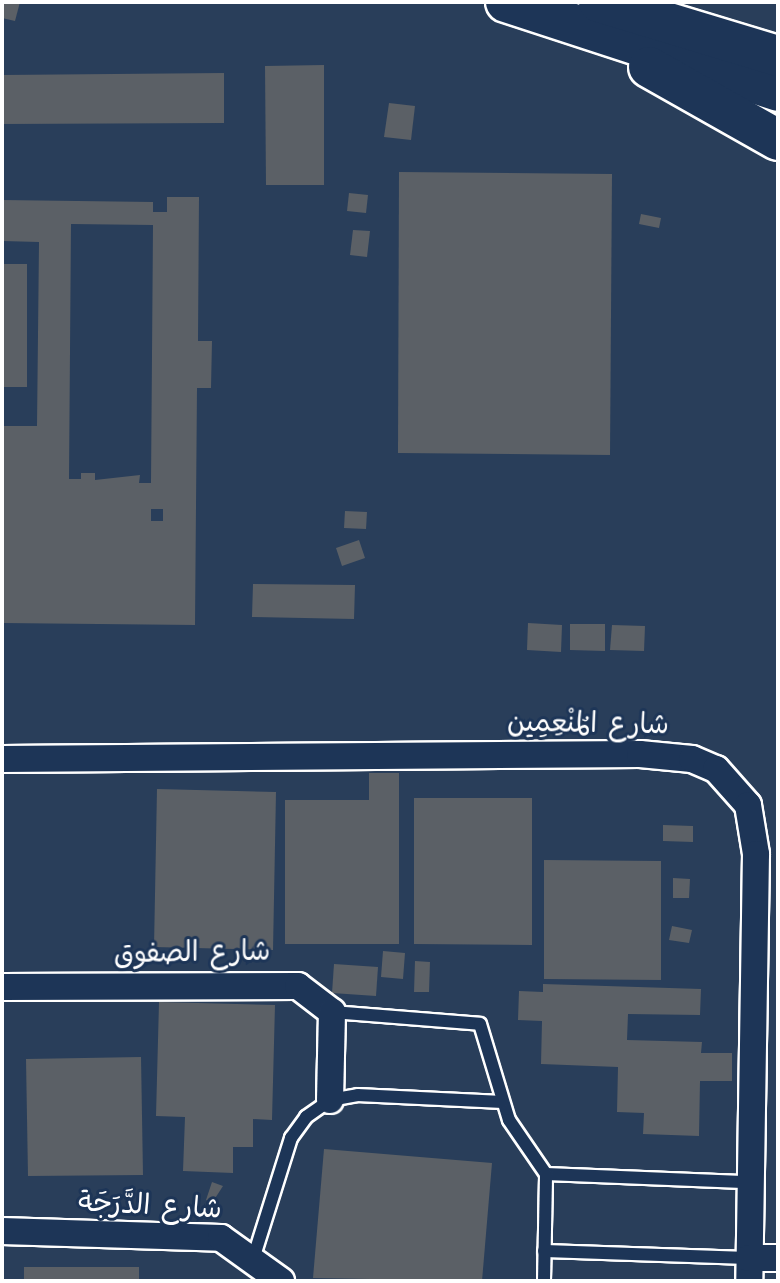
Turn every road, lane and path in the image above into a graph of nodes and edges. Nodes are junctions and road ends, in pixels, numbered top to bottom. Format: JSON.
{"nodes":[{"id":1,"x":506,"y":2,"type":"edge"},
{"id":2,"x":599,"y":2,"type":"edge"},
{"id":3,"x":558,"y":17,"type":"junction"},
{"id":4,"x":778,"y":56,"type":"edge"},
{"id":5,"x":778,"y":91,"type":"edge"},
{"id":6,"x":778,"y":140,"type":"edge"},
{"id":7,"x":2,"y":759,"type":"edge"},
{"id":8,"x":2,"y":987,"type":"edge"},
{"id":9,"x":332,"y":1012,"type":"junction"},
{"id":10,"x":330,"y":1100,"type":"junction"},
{"id":11,"x":502,"y":1102,"type":"junction"},
{"id":12,"x":546,"y":1174,"type":"junction"},
{"id":13,"x":749,"y":1182,"type":"junction"},
{"id":14,"x":2,"y":1231,"type":"edge"},
{"id":15,"x":544,"y":1251,"type":"junction"},
{"id":16,"x":254,"y":1256,"type":"junction"},
{"id":17,"x":778,"y":1258,"type":"edge"},
{"id":18,"x":749,"y":1269,"type":"edge"},
{"id":19,"x":281,"y":1281,"type":"edge"},
{"id":20,"x":544,"y":1281,"type":"edge"}],
"edges":[{"from":1,"to":3,"type":"main road"},
{"from":2,"to":4,"type":"main road"},
{"from":3,"to":5,"type":"main road"},
{"from":3,"to":6,"type":"main road"},
{"from":7,"to":13,"type":"street","name":"شارع المُنْعِمِين"},
{"from":8,"to":9,"type":"street","name":"شارع الصفوق"},
{"from":9,"to":10,"type":"street"},
{"from":9,"to":11,"type":"lane","name":"شارع الصفوق"},
{"from":10,"to":11,"type":"lane"},
{"from":10,"to":16,"type":"lane"},
{"from":11,"to":12,"type":"lane","name":"شارع الصفوق"},
{"from":12,"to":13,"type":"lane"},
{"from":12,"to":15,"type":"lane"},
{"from":13,"to":18,"type":"street","name":"شارع المُنْعِمِين"},
{"from":14,"to":16,"type":"street","name":"شارع الدَّرَجَة"},
{"from":15,"to":18,"type":"lane"},
{"from":15,"to":20,"type":"lane"},
{"from":16,"to":19,"type":"street","name":"شارع الدَّرَجَة"},
{"from":17,"to":18,"type":"street"}]}
